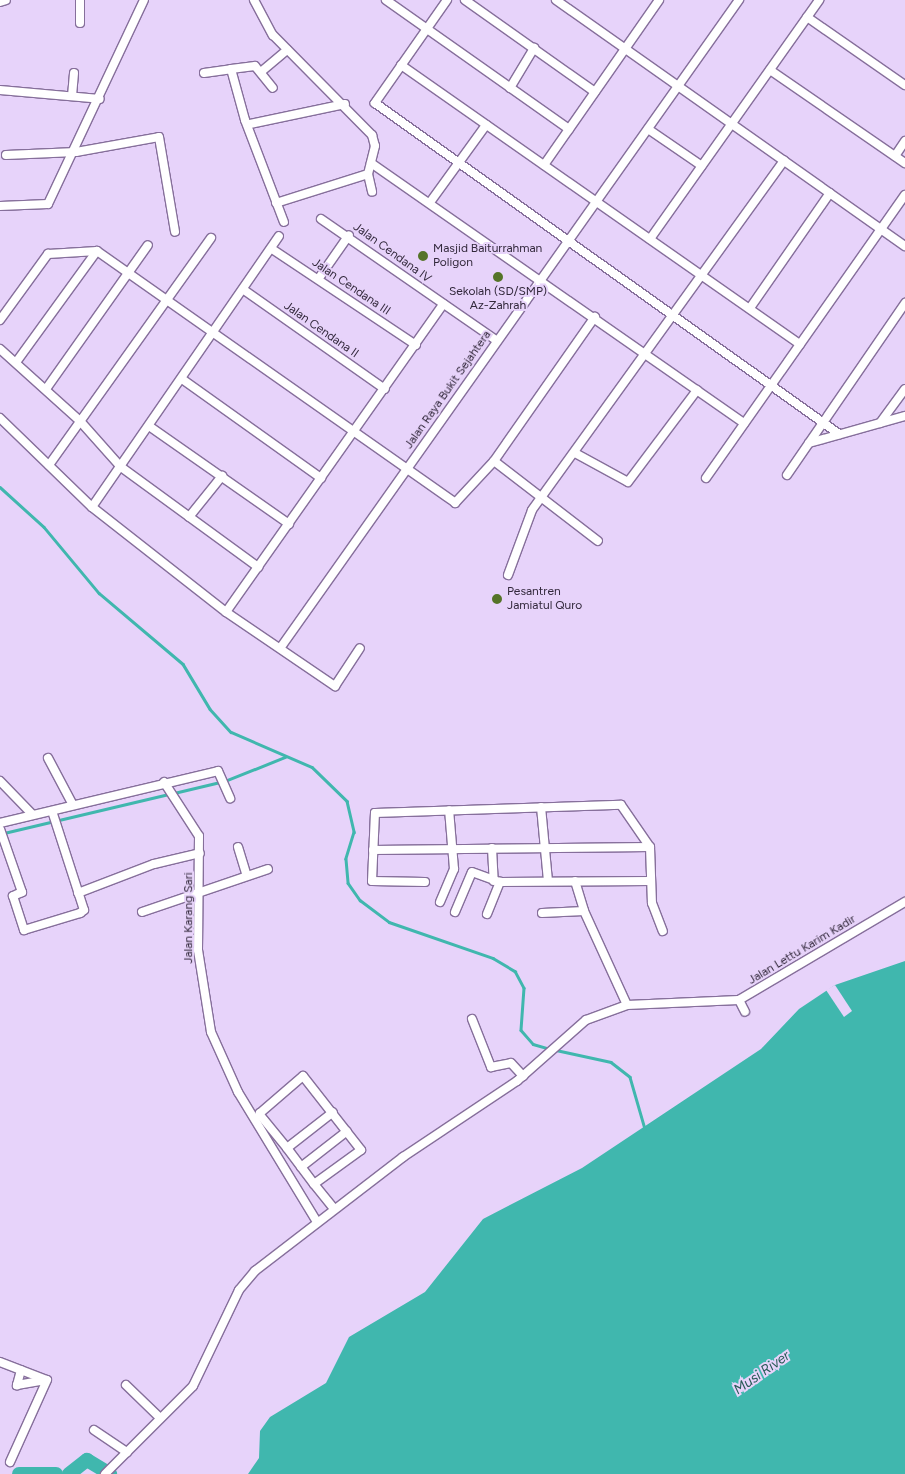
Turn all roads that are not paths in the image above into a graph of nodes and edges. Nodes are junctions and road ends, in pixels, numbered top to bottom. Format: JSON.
{"nodes":[{"id":1,"x":6,"y":0,"type":"edge"},
{"id":2,"x":80,"y":0,"type":"edge"},
{"id":3,"x":144,"y":0,"type":"edge"},
{"id":4,"x":254,"y":0,"type":"edge"},
{"id":5,"x":386,"y":0,"type":"edge"},
{"id":6,"x":447,"y":0,"type":"edge"},
{"id":7,"x":465,"y":0,"type":"edge"},
{"id":8,"x":556,"y":0,"type":"edge"},
{"id":9,"x":659,"y":0,"type":"edge"},
{"id":10,"x":739,"y":0,"type":"edge"},
{"id":11,"x":819,"y":0,"type":"edge"},
{"id":12,"x":0,"y":2,"type":"edge"},
{"id":13,"x":807,"y":17,"type":"junction"},
{"id":14,"x":80,"y":22,"type":"dead end"},
{"id":15,"x":427,"y":29,"type":"junction"},
{"id":16,"x":534,"y":48,"type":"junction"},
{"id":17,"x":625,"y":48,"type":"junction"},
{"id":18,"x":287,"y":50,"type":"junction"},
{"id":19,"x":401,"y":65,"type":"junction"},
{"id":20,"x":230,"y":69,"type":"junction"},
{"id":21,"x":770,"y":70,"type":"junction"},
{"id":22,"x":262,"y":71,"type":"junction"},
{"id":23,"x":74,"y":73,"type":"dead end"},
{"id":24,"x":204,"y":73,"type":"dead end"},
{"id":25,"x":905,"y":85,"type":"edge"},
{"id":26,"x":678,"y":86,"type":"junction"},
{"id":27,"x":273,"y":88,"type":"dead end"},
{"id":28,"x":510,"y":88,"type":"junction"},
{"id":29,"x":0,"y":90,"type":"edge"},
{"id":30,"x":594,"y":92,"type":"junction"},
{"id":31,"x":72,"y":96,"type":"junction"},
{"id":32,"x":100,"y":98,"type":"junction"},
{"id":33,"x":345,"y":104,"type":"junction"},
{"id":34,"x":250,"y":124,"type":"junction"},
{"id":35,"x":732,"y":124,"type":"junction"},
{"id":36,"x":486,"y":125,"type":"junction"},
{"id":37,"x":569,"y":129,"type":"junction"},
{"id":38,"x":648,"y":129,"type":"junction"},
{"id":39,"x":905,"y":141,"type":"edge"},
{"id":40,"x":76,"y":152,"type":"junction"},
{"id":41,"x":6,"y":155,"type":"dead end"},
{"id":42,"x":895,"y":156,"type":"junction"},
{"id":43,"x":784,"y":160,"type":"junction"},
{"id":44,"x":460,"y":162,"type":"junction"},
{"id":45,"x":905,"y":162,"type":"edge"},
{"id":46,"x":371,"y":163,"type":"junction"},
{"id":47,"x":544,"y":165,"type":"junction"},
{"id":48,"x":702,"y":166,"type":"junction"},
{"id":49,"x":368,"y":174,"type":"junction"},
{"id":50,"x":372,"y":192,"type":"dead end"},
{"id":51,"x":830,"y":193,"type":"junction"},
{"id":52,"x":905,"y":196,"type":"edge"},
{"id":53,"x":431,"y":202,"type":"junction"},
{"id":54,"x":596,"y":202,"type":"junction"},
{"id":55,"x":276,"y":203,"type":"junction"},
{"id":56,"x":0,"y":206,"type":"edge"},
{"id":57,"x":321,"y":219,"type":"dead end"},
{"id":58,"x":284,"y":222,"type":"dead end"},
{"id":59,"x":881,"y":229,"type":"junction"},
{"id":60,"x":175,"y":232,"type":"dead end"},
{"id":61,"x":349,"y":235,"type":"junction"},
{"id":62,"x":279,"y":236,"type":"dead end"},
{"id":63,"x":212,"y":238,"type":"dead end"},
{"id":64,"x":570,"y":239,"type":"junction"},
{"id":65,"x":650,"y":239,"type":"junction"},
{"id":66,"x":148,"y":245,"type":"dead end"},
{"id":67,"x":905,"y":246,"type":"edge"},
{"id":68,"x":272,"y":250,"type":"junction"},
{"id":69,"x":97,"y":251,"type":"junction"},
{"id":70,"x":128,"y":274,"type":"junction"},
{"id":71,"x":702,"y":275,"type":"junction"},
{"id":72,"x":319,"y":278,"type":"junction"},
{"id":73,"x":541,"y":279,"type":"junction"},
{"id":74,"x":244,"y":290,"type":"junction"},
{"id":75,"x":167,"y":301,"type":"junction"},
{"id":76,"x":905,"y":303,"type":"edge"},
{"id":77,"x":443,"y":304,"type":"junction"},
{"id":78,"x":750,"y":308,"type":"junction"},
{"id":79,"x":673,"y":314,"type":"junction"},
{"id":80,"x":595,"y":317,"type":"junction"},
{"id":81,"x":0,"y":320,"type":"edge"},
{"id":82,"x":214,"y":334,"type":"junction"},
{"id":83,"x":497,"y":341,"type":"junction"},
{"id":84,"x":800,"y":344,"type":"junction"},
{"id":85,"x":416,"y":345,"type":"junction"},
{"id":86,"x":0,"y":349,"type":"edge"},
{"id":87,"x":646,"y":353,"type":"junction"},
{"id":88,"x":17,"y":361,"type":"junction"},
{"id":89,"x":182,"y":379,"type":"junction"},
{"id":90,"x":771,"y":386,"type":"junction"},
{"id":91,"x":385,"y":388,"type":"junction"},
{"id":92,"x":905,"y":388,"type":"edge"},
{"id":93,"x":46,"y":389,"type":"junction"},
{"id":94,"x":697,"y":390,"type":"junction"},
{"id":95,"x":905,"y":416,"type":"edge"},
{"id":96,"x":0,"y":418,"type":"edge"},
{"id":97,"x":80,"y":421,"type":"junction"},
{"id":98,"x":744,"y":423,"type":"junction"},
{"id":99,"x":822,"y":423,"type":"junction"},
{"id":100,"x":880,"y":423,"type":"junction"},
{"id":101,"x":149,"y":426,"type":"junction"},
{"id":102,"x":354,"y":432,"type":"junction"},
{"id":103,"x":839,"y":434,"type":"junction"},
{"id":104,"x":809,"y":442,"type":"junction"},
{"id":105,"x":575,"y":453,"type":"junction"},
{"id":106,"x":494,"y":461,"type":"junction"},
{"id":107,"x":49,"y":465,"type":"junction"},
{"id":108,"x":121,"y":467,"type":"junction"},
{"id":109,"x":406,"y":470,"type":"junction"},
{"id":110,"x":787,"y":474,"type":"dead end"},
{"id":111,"x":222,"y":476,"type":"junction"},
{"id":112,"x":322,"y":478,"type":"junction"},
{"id":113,"x":706,"y":478,"type":"dead end"},
{"id":114,"x":541,"y":501,"type":"junction"},
{"id":115,"x":92,"y":507,"type":"junction"},
{"id":116,"x":189,"y":517,"type":"junction"},
{"id":117,"x":289,"y":524,"type":"junction"},
{"id":118,"x":598,"y":541,"type":"dead end"},
{"id":119,"x":258,"y":567,"type":"junction"},
{"id":120,"x":508,"y":575,"type":"dead end"},
{"id":121,"x":226,"y":612,"type":"junction"},
{"id":122,"x":281,"y":647,"type":"junction"},
{"id":123,"x":360,"y":648,"type":"dead end"},
{"id":124,"x":48,"y":758,"type":"dead end"},
{"id":125,"x":0,"y":781,"type":"edge"},
{"id":126,"x":166,"y":785,"type":"junction"},
{"id":127,"x":230,"y":798,"type":"dead end"},
{"id":128,"x":73,"y":805,"type":"junction"},
{"id":129,"x":541,"y":807,"type":"junction"},
{"id":130,"x":449,"y":810,"type":"junction"},
{"id":131,"x":52,"y":813,"type":"junction"},
{"id":132,"x":33,"y":815,"type":"junction"},
{"id":133,"x":0,"y":823,"type":"edge"},
{"id":134,"x":0,"y":829,"type":"edge"},
{"id":135,"x":238,"y":847,"type":"dead end"},
{"id":136,"x":543,"y":847,"type":"junction"},
{"id":137,"x":650,"y":847,"type":"junction"},
{"id":138,"x":450,"y":848,"type":"junction"},
{"id":139,"x":492,"y":848,"type":"junction"},
{"id":140,"x":373,"y":850,"type":"junction"},
{"id":141,"x":200,"y":853,"type":"junction"},
{"id":142,"x":268,"y":869,"type":"dead end"},
{"id":143,"x":246,"y":874,"type":"junction"},
{"id":144,"x":575,"y":881,"type":"junction"},
{"id":145,"x":652,"y":881,"type":"junction"},
{"id":146,"x":425,"y":882,"type":"dead end"},
{"id":147,"x":497,"y":882,"type":"junction"},
{"id":148,"x":548,"y":882,"type":"junction"},
{"id":149,"x":202,"y":891,"type":"junction"},
{"id":150,"x":78,"y":893,"type":"junction"},
{"id":151,"x":440,"y":902,"type":"dead end"},
{"id":152,"x":905,"y":902,"type":"edge"},
{"id":153,"x":142,"y":912,"type":"dead end"},
{"id":154,"x":455,"y":912,"type":"dead end"},
{"id":155,"x":584,"y":912,"type":"junction"},
{"id":156,"x":542,"y":913,"type":"dead end"},
{"id":157,"x":487,"y":914,"type":"dead end"},
{"id":158,"x":662,"y":931,"type":"dead end"},
{"id":159,"x":739,"y":1000,"type":"junction"},
{"id":160,"x":627,"y":1006,"type":"junction"},
{"id":161,"x":745,"y":1012,"type":"dead end"},
{"id":162,"x":472,"y":1019,"type":"dead end"},
{"id":163,"x":523,"y":1076,"type":"junction"},
{"id":164,"x":332,"y":1112,"type":"junction"},
{"id":165,"x":348,"y":1131,"type":"junction"},
{"id":166,"x":287,"y":1148,"type":"junction"},
{"id":167,"x":301,"y":1167,"type":"junction"},
{"id":168,"x":314,"y":1184,"type":"junction"},
{"id":169,"x":334,"y":1209,"type":"junction"},
{"id":170,"x":317,"y":1222,"type":"junction"},
{"id":171,"x":0,"y":1362,"type":"edge"},
{"id":172,"x":21,"y":1370,"type":"junction"},
{"id":173,"x":47,"y":1380,"type":"junction"},
{"id":174,"x":126,"y":1385,"type":"dead end"},
{"id":175,"x":160,"y":1418,"type":"junction"},
{"id":176,"x":94,"y":1430,"type":"dead end"},
{"id":177,"x":127,"y":1452,"type":"junction"},
{"id":178,"x":10,"y":1462,"type":"dead end"},
{"id":179,"x":106,"y":1474,"type":"edge"}],
"edges":[{"from":1,"to":12,"type":"street"},
{"from":2,"to":14,"type":"street"},
{"from":3,"to":32,"type":"street"},
{"from":4,"to":18,"type":"street"},
{"from":5,"to":15,"type":"street"},
{"from":6,"to":15,"type":"street"},
{"from":7,"to":16,"type":"street"},
{"from":8,"to":17,"type":"street"},
{"from":9,"to":17,"type":"street"},
{"from":10,"to":26,"type":"street","name":"Jalan Raya Bukit Sejahtera"},
{"from":11,"to":13,"type":"street"},
{"from":13,"to":21,"type":"street"},
{"from":13,"to":25,"type":"street"},
{"from":15,"to":19,"type":"street"},
{"from":15,"to":28,"type":"street"},
{"from":16,"to":28,"type":"street"},
{"from":16,"to":30,"type":"street"},
{"from":17,"to":26,"type":"street"},
{"from":17,"to":30,"type":"street"},
{"from":18,"to":22,"type":"street"},
{"from":18,"to":33,"type":"street"},
{"from":19,"to":36,"type":"street"},
{"from":19,"to":44,"type":"street"},
{"from":20,"to":22,"type":"street"},
{"from":20,"to":24,"type":"street"},
{"from":20,"to":34,"type":"street"},
{"from":21,"to":35,"type":"street"},
{"from":21,"to":42,"type":"street"},
{"from":22,"to":27,"type":"street"},
{"from":23,"to":31,"type":"street"},
{"from":26,"to":35,"type":"street"},
{"from":26,"to":38,"type":"street","name":"Jalan Raya Bukit Sejahtera"},
{"from":28,"to":37,"type":"street"},
{"from":29,"to":31,"type":"street"},
{"from":30,"to":37,"type":"street"},
{"from":31,"to":32,"type":"street"},
{"from":32,"to":40,"type":"street"},
{"from":33,"to":34,"type":"street"},
{"from":33,"to":46,"type":"street"},
{"from":34,"to":55,"type":"street"},
{"from":35,"to":43,"type":"street"},
{"from":35,"to":48,"type":"street"},
{"from":36,"to":44,"type":"street"},
{"from":36,"to":47,"type":"street"},
{"from":37,"to":47,"type":"street"},
{"from":38,"to":48,"type":"street"},
{"from":38,"to":54,"type":"street","name":"Jalan Raya Bukit Sejahtera"},
{"from":39,"to":42,"type":"street"},
{"from":40,"to":41,"type":"street"},
{"from":40,"to":56,"type":"street"},
{"from":40,"to":60,"type":"street"},
{"from":42,"to":45,"type":"street"},
{"from":43,"to":51,"type":"street"},
{"from":43,"to":71,"type":"street"},
{"from":44,"to":53,"type":"street"},
{"from":44,"to":64,"type":"street"},
{"from":46,"to":49,"type":"street"},
{"from":46,"to":53,"type":"street"},
{"from":47,"to":54,"type":"street"},
{"from":48,"to":65,"type":"street"},
{"from":49,"to":50,"type":"street"},
{"from":49,"to":55,"type":"street"},
{"from":51,"to":59,"type":"street"},
{"from":51,"to":78,"type":"street"},
{"from":52,"to":59,"type":"street"},
{"from":53,"to":73,"type":"street"},
{"from":54,"to":64,"type":"street","name":"Jalan Raya Bukit Sejahtera"},
{"from":54,"to":65,"type":"street"},
{"from":55,"to":58,"type":"street"},
{"from":57,"to":61,"type":"street","name":"Jalan Cendana IV"},
{"from":59,"to":67,"type":"street"},
{"from":59,"to":84,"type":"street"},
{"from":61,"to":72,"type":"street"},
{"from":61,"to":77,"type":"street","name":"Jalan Cendana IV"},
{"from":62,"to":68,"type":"street"},
{"from":63,"to":75,"type":"street"},
{"from":64,"to":73,"type":"street","name":"Jalan Raya Bukit Sejahtera"},
{"from":64,"to":79,"type":"street"},
{"from":65,"to":71,"type":"street"},
{"from":66,"to":70,"type":"street"},
{"from":68,"to":72,"type":"street","name":"Jalan Cendana III"},
{"from":68,"to":74,"type":"street"},
{"from":69,"to":70,"type":"street"},
{"from":69,"to":81,"type":"street"},
{"from":69,"to":88,"type":"street"},
{"from":70,"to":75,"type":"street"},
{"from":70,"to":93,"type":"street"},
{"from":71,"to":78,"type":"street"},
{"from":71,"to":79,"type":"street"},
{"from":72,"to":85,"type":"street","name":"Jalan Cendana III"},
{"from":73,"to":80,"type":"street"},
{"from":73,"to":83,"type":"street","name":"Jalan Raya Bukit Sejahtera"},
{"from":74,"to":82,"type":"street"},
{"from":74,"to":91,"type":"street","name":"Jalan Cendana II"},
{"from":75,"to":82,"type":"street"},
{"from":75,"to":97,"type":"street"},
{"from":76,"to":99,"type":"street"},
{"from":77,"to":83,"type":"street","name":"Jalan Cendana IV"},
{"from":77,"to":85,"type":"street"},
{"from":78,"to":84,"type":"street"},
{"from":79,"to":87,"type":"street"},
{"from":79,"to":90,"type":"street"},
{"from":80,"to":87,"type":"street"},
{"from":80,"to":106,"type":"street"},
{"from":82,"to":89,"type":"street"},
{"from":82,"to":102,"type":"street"},
{"from":83,"to":109,"type":"street","name":"Jalan Raya Bukit Sejahtera"},
{"from":84,"to":90,"type":"street"},
{"from":85,"to":91,"type":"street"},
{"from":86,"to":88,"type":"street"},
{"from":87,"to":94,"type":"street"},
{"from":87,"to":105,"type":"street"},
{"from":88,"to":93,"type":"street"},
{"from":89,"to":101,"type":"street"},
{"from":89,"to":112,"type":"street"},
{"from":90,"to":98,"type":"street"},
{"from":90,"to":99,"type":"street"},
{"from":91,"to":102,"type":"street"},
{"from":92,"to":100,"type":"street"},
{"from":93,"to":97,"type":"street"},
{"from":94,"to":98,"type":"street"},
{"from":94,"to":105,"type":"street"},
{"from":95,"to":100,"type":"street"},
{"from":96,"to":107,"type":"street"},
{"from":97,"to":107,"type":"street"},
{"from":97,"to":108,"type":"street"},
{"from":98,"to":113,"type":"street"},
{"from":99,"to":103,"type":"street"},
{"from":99,"to":104,"type":"street"},
{"from":100,"to":103,"type":"street"},
{"from":101,"to":108,"type":"street"},
{"from":101,"to":111,"type":"street"},
{"from":102,"to":109,"type":"street"},
{"from":102,"to":112,"type":"street"},
{"from":103,"to":104,"type":"street"},
{"from":104,"to":110,"type":"street"},
{"from":105,"to":114,"type":"street"},
{"from":106,"to":109,"type":"street"},
{"from":106,"to":114,"type":"street"},
{"from":107,"to":115,"type":"street"},
{"from":108,"to":115,"type":"street"},
{"from":108,"to":116,"type":"street"},
{"from":109,"to":122,"type":"street","name":"Jalan Raya Bukit Sejahtera"},
{"from":111,"to":116,"type":"street"},
{"from":111,"to":117,"type":"street"},
{"from":112,"to":117,"type":"street"},
{"from":114,"to":118,"type":"street"},
{"from":114,"to":120,"type":"street"},
{"from":115,"to":121,"type":"street"},
{"from":116,"to":119,"type":"street"},
{"from":117,"to":119,"type":"street"},
{"from":119,"to":121,"type":"street"},
{"from":121,"to":122,"type":"street"},
{"from":122,"to":123,"type":"street"},
{"from":124,"to":128,"type":"street"},
{"from":125,"to":132,"type":"street"},
{"from":126,"to":127,"type":"street"},
{"from":126,"to":128,"type":"street"},
{"from":126,"to":141,"type":"street","name":"Jalan Karang Sari"},
{"from":128,"to":131,"type":"street"},
{"from":129,"to":130,"type":"street"},
{"from":129,"to":136,"type":"street"},
{"from":129,"to":137,"type":"street"},
{"from":130,"to":138,"type":"street"},
{"from":130,"to":140,"type":"street"},
{"from":131,"to":132,"type":"street"},
{"from":131,"to":150,"type":"street"},
{"from":132,"to":133,"type":"street"},
{"from":134,"to":150,"type":"street"},
{"from":135,"to":143,"type":"street"},
{"from":136,"to":137,"type":"street"},
{"from":136,"to":139,"type":"street"},
{"from":136,"to":148,"type":"street"},
{"from":137,"to":145,"type":"street"},
{"from":138,"to":139,"type":"street"},
{"from":138,"to":140,"type":"street"},
{"from":138,"to":151,"type":"street"},
{"from":139,"to":147,"type":"street"},
{"from":140,"to":146,"type":"street"},
{"from":141,"to":149,"type":"street","name":"Jalan Karang Sari"},
{"from":141,"to":150,"type":"street"},
{"from":142,"to":143,"type":"street"},
{"from":143,"to":149,"type":"street"},
{"from":144,"to":145,"type":"street"},
{"from":144,"to":148,"type":"street"},
{"from":144,"to":155,"type":"street"},
{"from":145,"to":158,"type":"street"},
{"from":147,"to":148,"type":"street"},
{"from":147,"to":154,"type":"street"},
{"from":147,"to":157,"type":"street"},
{"from":149,"to":153,"type":"street"},
{"from":149,"to":170,"type":"street","name":"Jalan Karang Sari"},
{"from":152,"to":159,"type":"street","name":"Jalan Lettu Karim Kadir"},
{"from":155,"to":156,"type":"street"},
{"from":155,"to":160,"type":"street"},
{"from":159,"to":160,"type":"street","name":"Jalan Lettu Karim Kadir"},
{"from":159,"to":161,"type":"street"},
{"from":160,"to":163,"type":"street","name":"Jalan Lettu Karim Kadir"},
{"from":162,"to":163,"type":"street"},
{"from":163,"to":169,"type":"street","name":"Jalan Lettu Karim Kadir"},
{"from":164,"to":165,"type":"street"},
{"from":164,"to":166,"type":"street"},
{"from":164,"to":166,"type":"street"},
{"from":165,"to":167,"type":"street"},
{"from":165,"to":168,"type":"street"},
{"from":166,"to":167,"type":"street"},
{"from":167,"to":168,"type":"street"},
{"from":168,"to":169,"type":"street"},
{"from":169,"to":170,"type":"street","name":"Jalan Lettu Karim Kadir"},
{"from":170,"to":175,"type":"street","name":"Jalan Lettu Karim Kadir"},
{"from":171,"to":172,"type":"street"},
{"from":172,"to":173,"type":"street"},
{"from":172,"to":173,"type":"street"},
{"from":173,"to":178,"type":"street"},
{"from":174,"to":175,"type":"street"},
{"from":175,"to":177,"type":"street","name":"Jalan Lettu Karim Kadir"},
{"from":176,"to":177,"type":"street"},
{"from":177,"to":179,"type":"street","name":"Jalan Lettu Karim Kadir"}]}
